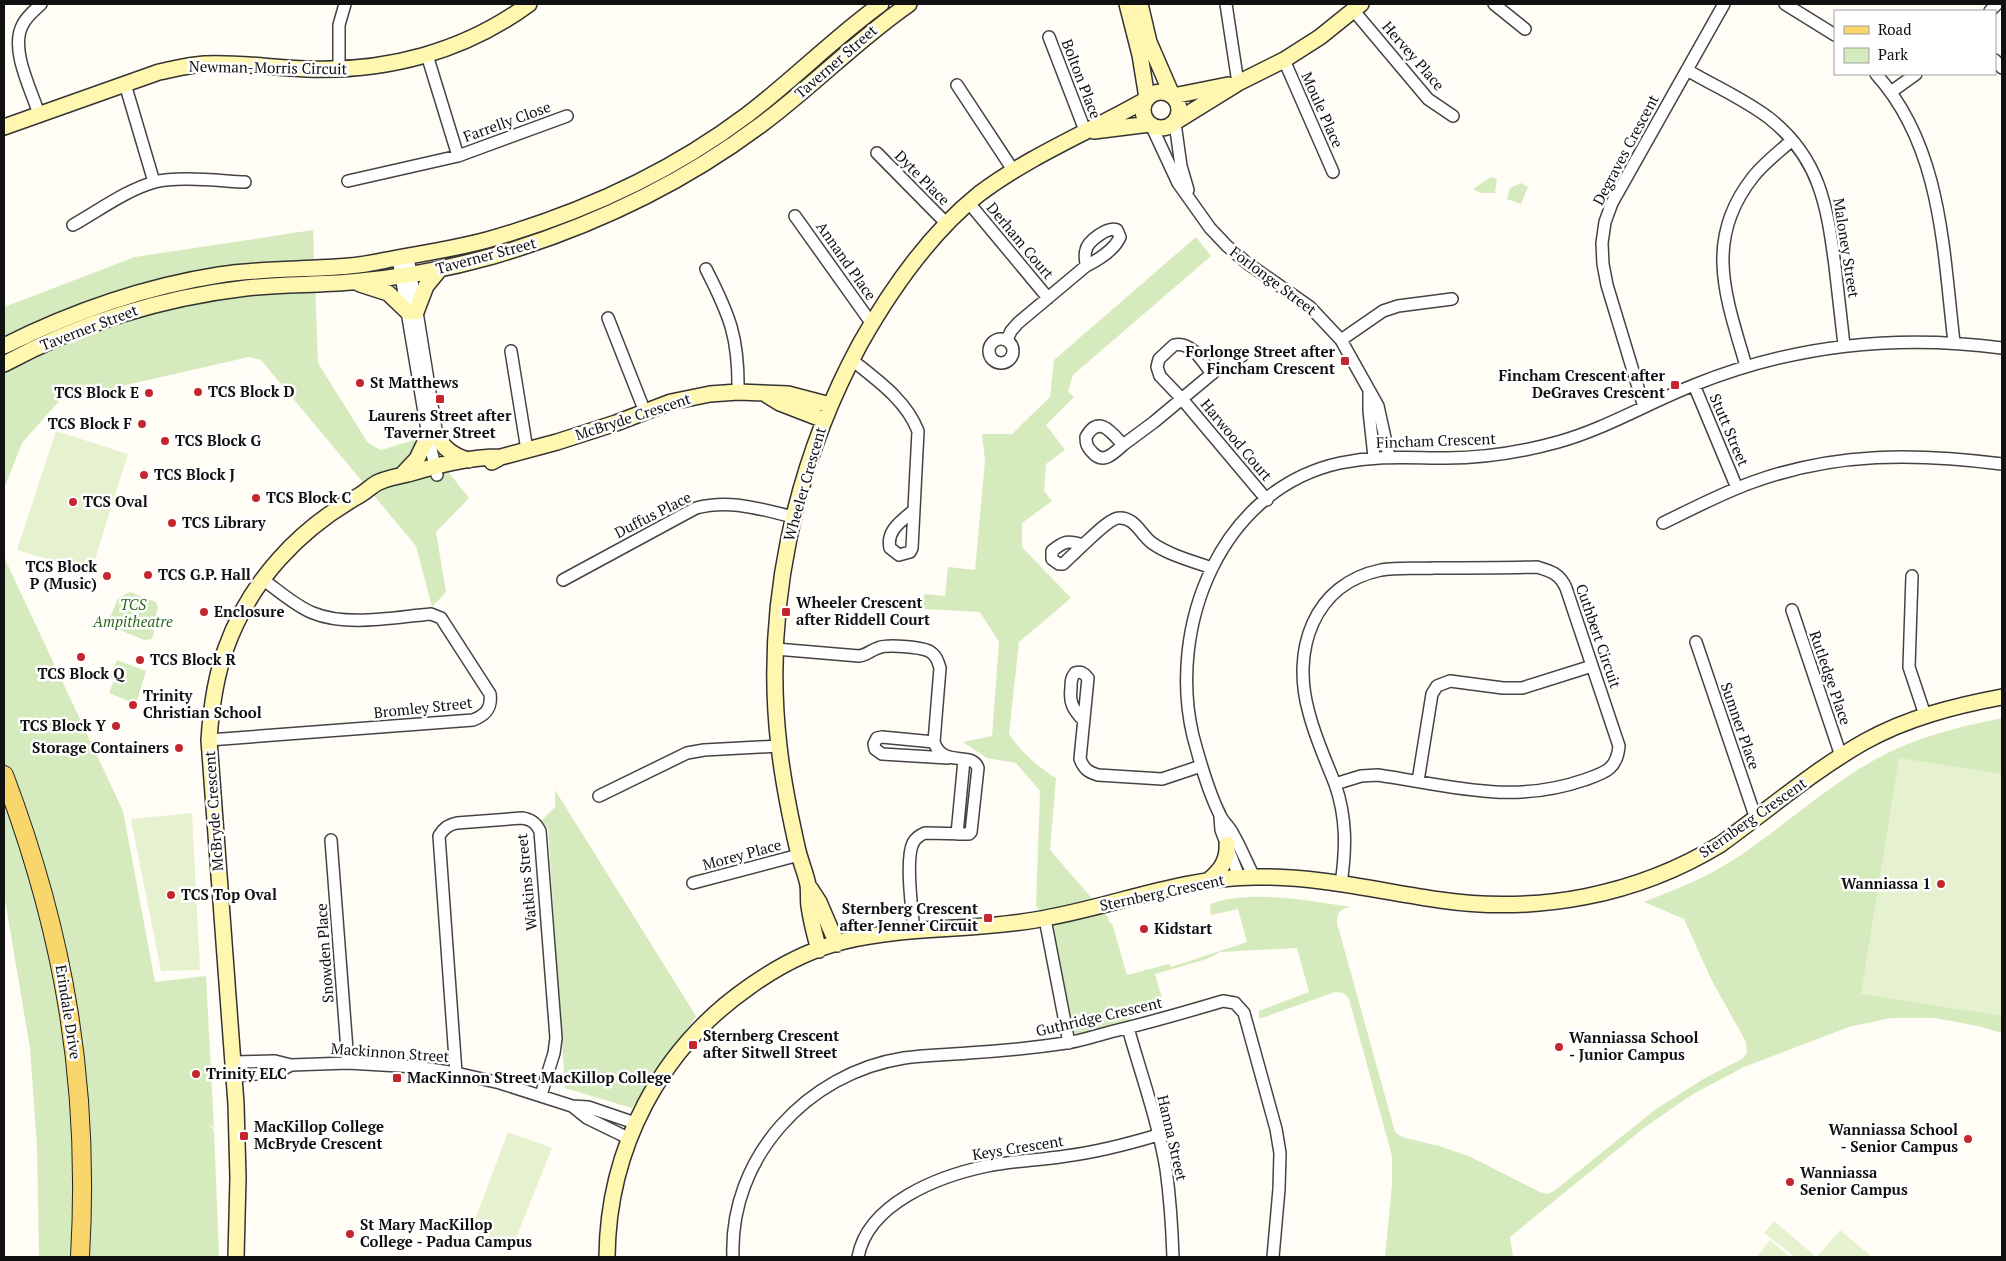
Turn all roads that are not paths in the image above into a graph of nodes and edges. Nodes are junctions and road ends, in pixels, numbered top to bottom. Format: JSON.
{"nodes":[{"id":1,"x":41,"y":4,"type":"edge"},
{"id":2,"x":345,"y":4,"type":"edge"},
{"id":3,"x":529,"y":4,"type":"edge"},
{"id":4,"x":881,"y":4,"type":"edge"},
{"id":5,"x":909,"y":4,"type":"edge"},
{"id":6,"x":1127,"y":4,"type":"edge"},
{"id":7,"x":1140,"y":4,"type":"edge"},
{"id":8,"x":1226,"y":4,"type":"edge"},
{"id":9,"x":1494,"y":4,"type":"edge"},
{"id":10,"x":1724,"y":4,"type":"edge"},
{"id":11,"x":1785,"y":4,"type":"edge"},
{"id":12,"x":1358,"y":7,"type":"edge"},
{"id":13,"x":1525,"y":29,"type":"dead end"},
{"id":14,"x":1834,"y":34,"type":"edge"},
{"id":15,"x":1049,"y":37,"type":"dead end"},
{"id":16,"x":427,"y":55,"type":"junction"},
{"id":17,"x":1284,"y":60,"type":"junction"},
{"id":18,"x":339,"y":70,"type":"junction"},
{"id":19,"x":1687,"y":70,"type":"junction"},
{"id":20,"x":1877,"y":75,"type":"edge"},
{"id":21,"x":1915,"y":75,"type":"edge"},
{"id":22,"x":1238,"y":83,"type":"junction"},
{"id":23,"x":124,"y":84,"type":"junction"},
{"id":24,"x":957,"y":85,"type":"dead end"},
{"id":25,"x":1891,"y":92,"type":"junction"},
{"id":26,"x":1173,"y":96,"type":"junction"},
{"id":27,"x":1147,"y":99,"type":"junction"},
{"id":28,"x":40,"y":114,"type":"junction"},
{"id":29,"x":567,"y":116,"type":"dead end"},
{"id":30,"x":1453,"y":116,"type":"dead end"},
{"id":31,"x":1175,"y":122,"type":"junction"},
{"id":32,"x":1150,"y":125,"type":"junction"},
{"id":33,"x":4,"y":127,"type":"edge"},
{"id":34,"x":1086,"y":132,"type":"junction"},
{"id":35,"x":1792,"y":140,"type":"junction"},
{"id":36,"x":877,"y":153,"type":"dead end"},
{"id":37,"x":458,"y":156,"type":"junction"},
{"id":38,"x":1013,"y":170,"type":"junction"},
{"id":39,"x":1333,"y":172,"type":"dead end"},
{"id":40,"x":348,"y":180,"type":"dead end"},
{"id":41,"x":154,"y":182,"type":"junction"},
{"id":42,"x":245,"y":182,"type":"dead end"},
{"id":43,"x":1190,"y":197,"type":"junction"},
{"id":44,"x":969,"y":203,"type":"junction"},
{"id":45,"x":795,"y":216,"type":"dead end"},
{"id":46,"x":947,"y":224,"type":"junction"},
{"id":47,"x":73,"y":225,"type":"dead end"},
{"id":48,"x":403,"y":257,"type":"junction"},
{"id":49,"x":1086,"y":266,"type":"dead end"},
{"id":50,"x":440,"y":269,"type":"junction"},
{"id":51,"x":706,"y":269,"type":"dead end"},
{"id":52,"x":406,"y":275,"type":"junction"},
{"id":53,"x":351,"y":282,"type":"junction"},
{"id":54,"x":1048,"y":298,"type":"junction"},
{"id":55,"x":1452,"y":299,"type":"dead end"},
{"id":56,"x":412,"y":312,"type":"junction"},
{"id":57,"x":608,"y":318,"type":"dead end"},
{"id":58,"x":872,"y":324,"type":"junction"},
{"id":59,"x":1007,"y":340,"type":"dead end"},
{"id":60,"x":1341,"y":340,"type":"junction"},
{"id":61,"x":1954,"y":342,"type":"junction"},
{"id":62,"x":1844,"y":345,"type":"junction"},
{"id":63,"x":4,"y":346,"type":"edge"},
{"id":64,"x":2002,"y":348,"type":"edge"},
{"id":65,"x":511,"y":351,"type":"dead end"},
{"id":66,"x":1242,"y":356,"type":"dead end"},
{"id":67,"x":852,"y":360,"type":"junction"},
{"id":68,"x":4,"y":364,"type":"edge"},
{"id":69,"x":1746,"y":366,"type":"junction"},
{"id":70,"x":1212,"y":374,"type":"junction"},
{"id":71,"x":1694,"y":385,"type":"junction"},
{"id":72,"x":738,"y":392,"type":"junction"},
{"id":73,"x":1369,"y":392,"type":"junction"},
{"id":74,"x":767,"y":395,"type":"junction"},
{"id":75,"x":1182,"y":399,"type":"junction"},
{"id":76,"x":830,"y":405,"type":"junction"},
{"id":77,"x":1644,"y":407,"type":"junction"},
{"id":78,"x":645,"y":412,"type":"junction"},
{"id":79,"x":824,"y":420,"type":"junction"},
{"id":80,"x":432,"y":435,"type":"junction"},
{"id":81,"x":1123,"y":445,"type":"dead end"},
{"id":82,"x":527,"y":450,"type":"junction"},
{"id":83,"x":1389,"y":456,"type":"junction"},
{"id":84,"x":501,"y":457,"type":"junction"},
{"id":85,"x":1374,"y":457,"type":"junction"},
{"id":86,"x":469,"y":460,"type":"junction"},
{"id":87,"x":2002,"y":464,"type":"edge"},
{"id":88,"x":439,"y":470,"type":"junction"},
{"id":89,"x":401,"y":476,"type":"junction"},
{"id":90,"x":377,"y":486,"type":"junction"},
{"id":91,"x":1737,"y":488,"type":"junction"},
{"id":92,"x":1267,"y":500,"type":"junction"},
{"id":93,"x":913,"y":511,"type":"dead end"},
{"id":94,"x":794,"y":517,"type":"junction"},
{"id":95,"x":1663,"y":523,"type":"dead end"},
{"id":96,"x":1083,"y":545,"type":"dead end"},
{"id":97,"x":1212,"y":568,"type":"junction"},
{"id":98,"x":1912,"y":576,"type":"dead end"},
{"id":99,"x":262,"y":579,"type":"junction"},
{"id":100,"x":563,"y":580,"type":"dead end"},
{"id":101,"x":1792,"y":610,"type":"dead end"},
{"id":102,"x":1696,"y":642,"type":"dead end"},
{"id":103,"x":776,"y":649,"type":"junction"},
{"id":104,"x":1592,"y":666,"type":"junction"},
{"id":105,"x":2002,"y":697,"type":"edge"},
{"id":106,"x":1925,"y":715,"type":"junction"},
{"id":107,"x":1083,"y":720,"type":"dead end"},
{"id":108,"x":209,"y":740,"type":"junction"},
{"id":109,"x":934,"y":742,"type":"junction"},
{"id":110,"x":779,"y":746,"type":"junction"},
{"id":111,"x":1841,"y":756,"type":"junction"},
{"id":112,"x":958,"y":759,"type":"junction"},
{"id":113,"x":1201,"y":766,"type":"junction"},
{"id":114,"x":4,"y":775,"type":"edge"},
{"id":115,"x":1418,"y":781,"type":"junction"},
{"id":116,"x":1335,"y":784,"type":"junction"},
{"id":117,"x":599,"y":796,"type":"dead end"},
{"id":118,"x":1220,"y":817,"type":"junction"},
{"id":119,"x":1756,"y":819,"type":"junction"},
{"id":120,"x":331,"y":840,"type":"dead end"},
{"id":121,"x":1227,"y":844,"type":"junction"},
{"id":122,"x":799,"y":855,"type":"junction"},
{"id":123,"x":1247,"y":877,"type":"junction"},
{"id":124,"x":1209,"y":880,"type":"junction"},
{"id":125,"x":692,"y":883,"type":"dead end"},
{"id":126,"x":808,"y":884,"type":"junction"},
{"id":127,"x":1341,"y":884,"type":"junction"},
{"id":128,"x":1045,"y":919,"type":"junction"},
{"id":129,"x":914,"y":930,"type":"junction"},
{"id":130,"x":837,"y":944,"type":"junction"},
{"id":131,"x":819,"y":950,"type":"junction"},
{"id":132,"x":1128,"y":1028,"type":"junction"},
{"id":133,"x":1069,"y":1042,"type":"junction"},
{"id":134,"x":348,"y":1063,"type":"junction"},
{"id":135,"x":233,"y":1069,"type":"junction"},
{"id":136,"x":456,"y":1073,"type":"junction"},
{"id":137,"x":541,"y":1095,"type":"junction"},
{"id":138,"x":591,"y":1114,"type":"junction"},
{"id":139,"x":635,"y":1123,"type":"junction"},
{"id":140,"x":1158,"y":1136,"type":"junction"},
{"id":141,"x":628,"y":1138,"type":"junction"},
{"id":142,"x":80,"y":1257,"type":"edge"},
{"id":143,"x":236,"y":1257,"type":"edge"},
{"id":144,"x":607,"y":1257,"type":"edge"},
{"id":145,"x":732,"y":1257,"type":"edge"},
{"id":146,"x":858,"y":1257,"type":"edge"},
{"id":147,"x":1173,"y":1257,"type":"edge"},
{"id":148,"x":1273,"y":1257,"type":"edge"}],
"edges":[{"from":1,"to":28,"type":"street"},
{"from":2,"to":18,"type":"street"},
{"from":3,"to":16,"type":"street","name":"Newman-Morris Circuit"},
{"from":4,"to":48,"type":"street","name":"Taverner Street"},
{"from":5,"to":50,"type":"street","name":"Taverner Street"},
{"from":6,"to":27,"type":"street"},
{"from":7,"to":26,"type":"street"},
{"from":8,"to":22,"type":"street"},
{"from":9,"to":13,"type":"street"},
{"from":10,"to":19,"type":"street","name":"Degraves Crescent"},
{"from":11,"to":14,"type":"street"},
{"from":12,"to":17,"type":"street"},
{"from":12,"to":30,"type":"street","name":"Hervey Place"},
{"from":15,"to":34,"type":"street","name":"Bolton Place"},
{"from":16,"to":18,"type":"street","name":"Newman-Morris Circuit"},
{"from":16,"to":37,"type":"street","name":"Farrelly Close"},
{"from":17,"to":22,"type":"street"},
{"from":17,"to":39,"type":"street","name":"Moule Place"},
{"from":18,"to":23,"type":"street","name":"Newman-Morris Circuit"},
{"from":19,"to":35,"type":"street","name":"Maloney Street"},
{"from":19,"to":77,"type":"street","name":"Degraves Crescent"},
{"from":20,"to":25,"type":"street"},
{"from":21,"to":25,"type":"street"},
{"from":22,"to":26,"type":"street"},
{"from":22,"to":31,"type":"street"},
{"from":23,"to":28,"type":"street","name":"Newman-Morris Circuit"},
{"from":23,"to":41,"type":"street"},
{"from":24,"to":38,"type":"street"},
{"from":25,"to":61,"type":"street"},
{"from":26,"to":27,"type":"street"},
{"from":26,"to":31,"type":"street"},
{"from":27,"to":32,"type":"street"},
{"from":27,"to":34,"type":"street","name":"Wheeler Crescent"},
{"from":28,"to":33,"type":"street","name":"Newman-Morris Circuit"},
{"from":29,"to":37,"type":"street","name":"Farrelly Close"},
{"from":31,"to":32,"type":"street"},
{"from":31,"to":43,"type":"street","name":"Forlonge Street"},
{"from":32,"to":34,"type":"street","name":"Wheeler Crescent"},
{"from":32,"to":43,"type":"street","name":"Forlonge Street"},
{"from":34,"to":38,"type":"street","name":"Wheeler Crescent"},
{"from":35,"to":62,"type":"street","name":"Maloney Street"},
{"from":35,"to":69,"type":"street"},
{"from":36,"to":46,"type":"street","name":"Dyte Place"},
{"from":37,"to":40,"type":"street","name":"Farrelly Close"},
{"from":38,"to":44,"type":"street","name":"Wheeler Crescent"},
{"from":41,"to":42,"type":"street"},
{"from":41,"to":47,"type":"street"},
{"from":43,"to":60,"type":"street","name":"Forlonge Street"},
{"from":44,"to":46,"type":"street","name":"Wheeler Crescent"},
{"from":44,"to":54,"type":"street","name":"Derham Court"},
{"from":45,"to":58,"type":"street","name":"Annand Place"},
{"from":46,"to":58,"type":"street","name":"Wheeler Crescent"},
{"from":48,"to":52,"type":"street"},
{"from":48,"to":63,"type":"street","name":"Taverner Street"},
{"from":49,"to":54,"type":"street","name":"Derham Court"},
{"from":50,"to":52,"type":"street","name":"Taverner Street"},
{"from":50,"to":56,"type":"street"},
{"from":51,"to":72,"type":"street"},
{"from":52,"to":53,"type":"street","name":"Taverner Street"},
{"from":52,"to":56,"type":"street"},
{"from":53,"to":56,"type":"street"},
{"from":53,"to":68,"type":"street","name":"Taverner Street"},
{"from":54,"to":59,"type":"street","name":"Derham Court"},
{"from":55,"to":60,"type":"street"},
{"from":56,"to":80,"type":"street"},
{"from":57,"to":78,"type":"street"},
{"from":58,"to":67,"type":"street","name":"Wheeler Crescent"},
{"from":60,"to":73,"type":"street","name":"Forlonge Street"},
{"from":61,"to":62,"type":"street","name":"Fincham Crescent"},
{"from":61,"to":64,"type":"street","name":"Fincham Crescent"},
{"from":62,"to":69,"type":"street","name":"Fincham Crescent"},
{"from":65,"to":82,"type":"street"},
{"from":66,"to":70,"type":"street","name":"Harwood Court"},
{"from":67,"to":76,"type":"street","name":"Wheeler Crescent"},
{"from":67,"to":93,"type":"street"},
{"from":69,"to":71,"type":"street","name":"Fincham Crescent"},
{"from":70,"to":75,"type":"street","name":"Harwood Court"},
{"from":70,"to":75,"type":"street","name":"Harwood Court"},
{"from":71,"to":77,"type":"street","name":"Fincham Crescent"},
{"from":71,"to":91,"type":"street","name":"Stutt Street"},
{"from":72,"to":74,"type":"street","name":"McBryde Crescent"},
{"from":72,"to":78,"type":"street","name":"McBryde Crescent"},
{"from":73,"to":83,"type":"street","name":"Forlonge Street"},
{"from":73,"to":85,"type":"street","name":"Forlonge Street"},
{"from":74,"to":76,"type":"street","name":"McBryde Crescent"},
{"from":74,"to":79,"type":"street","name":"McBryde Crescent"},
{"from":75,"to":81,"type":"street","name":"Harwood Court"},
{"from":75,"to":92,"type":"street","name":"Harwood Court"},
{"from":76,"to":79,"type":"street","name":"Wheeler Crescent"},
{"from":77,"to":83,"type":"street","name":"Fincham Crescent"},
{"from":78,"to":82,"type":"street","name":"McBryde Crescent"},
{"from":79,"to":94,"type":"street","name":"Wheeler Crescent"},
{"from":80,"to":86,"type":"street"},
{"from":80,"to":88,"type":"street"},
{"from":80,"to":89,"type":"street"},
{"from":82,"to":84,"type":"street","name":"McBryde Crescent"},
{"from":83,"to":85,"type":"street","name":"Fincham Crescent"},
{"from":84,"to":86,"type":"street","name":"McBryde Crescent"},
{"from":84,"to":88,"type":"street","name":"McBryde Crescent"},
{"from":85,"to":92,"type":"street","name":"Fincham Crescent"},
{"from":86,"to":88,"type":"street","name":"McBryde Crescent"},
{"from":87,"to":91,"type":"street"},
{"from":88,"to":89,"type":"street","name":"McBryde Crescent"},
{"from":88,"to":90,"type":"street","name":"McBryde Crescent"},
{"from":89,"to":90,"type":"street","name":"McBryde Crescent"},
{"from":90,"to":99,"type":"street","name":"McBryde Crescent"},
{"from":91,"to":95,"type":"street"},
{"from":92,"to":97,"type":"street","name":"Fincham Crescent"},
{"from":94,"to":100,"type":"street","name":"Duffus Place"},
{"from":94,"to":103,"type":"street","name":"Wheeler Crescent"},
{"from":96,"to":97,"type":"street"},
{"from":97,"to":113,"type":"street","name":"Fincham Crescent"},
{"from":98,"to":106,"type":"street"},
{"from":99,"to":108,"type":"street","name":"McBryde Crescent"},
{"from":99,"to":108,"type":"street","name":"Bromley Street"},
{"from":101,"to":111,"type":"street","name":"Rutledge Place"},
{"from":102,"to":119,"type":"street","name":"Sumner Place"},
{"from":103,"to":109,"type":"street"},
{"from":103,"to":110,"type":"street","name":"Wheeler Crescent"},
{"from":104,"to":115,"type":"street"},
{"from":104,"to":115,"type":"street","name":"Cuthbert Circuit"},
{"from":104,"to":116,"type":"street","name":"Cuthbert Circuit"},
{"from":105,"to":106,"type":"street","name":"Sternberg Crescent"},
{"from":106,"to":111,"type":"street","name":"Sternberg Crescent"},
{"from":107,"to":113,"type":"street"},
{"from":108,"to":135,"type":"street","name":"McBryde Crescent"},
{"from":109,"to":112,"type":"street"},
{"from":109,"to":112,"type":"street"},
{"from":110,"to":117,"type":"street"},
{"from":110,"to":122,"type":"street","name":"Wheeler Crescent"},
{"from":111,"to":119,"type":"street","name":"Sternberg Crescent"},
{"from":112,"to":129,"type":"street"},
{"from":113,"to":118,"type":"street","name":"Fincham Crescent"},
{"from":114,"to":142,"type":"main road","name":"Erindale Drive"},
{"from":115,"to":116,"type":"street","name":"Cuthbert Circuit"},
{"from":116,"to":127,"type":"street","name":"Cuthbert Circuit"},
{"from":118,"to":121,"type":"street","name":"Fincham Crescent"},
{"from":118,"to":123,"type":"street","name":"Fincham Crescent"},
{"from":119,"to":127,"type":"street","name":"Sternberg Crescent"},
{"from":120,"to":134,"type":"street","name":"Snowden Place"},
{"from":121,"to":123,"type":"street","name":"Fincham Crescent"},
{"from":121,"to":124,"type":"street"},
{"from":122,"to":125,"type":"street","name":"Morey Place"},
{"from":122,"to":126,"type":"street","name":"Wheeler Crescent"},
{"from":123,"to":124,"type":"street","name":"Sternberg Crescent"},
{"from":123,"to":127,"type":"street","name":"Sternberg Crescent"},
{"from":124,"to":128,"type":"street","name":"Sternberg Crescent"},
{"from":126,"to":130,"type":"street","name":"Wheeler Crescent"},
{"from":126,"to":131,"type":"street","name":"Wheeler Crescent"},
{"from":128,"to":129,"type":"street","name":"Sternberg Crescent"},
{"from":128,"to":133,"type":"street"},
{"from":129,"to":130,"type":"street","name":"Sternberg Crescent"},
{"from":130,"to":131,"type":"street","name":"Sternberg Crescent"},
{"from":131,"to":139,"type":"street","name":"Sternberg Crescent"},
{"from":132,"to":133,"type":"street","name":"Guthridge Crescent"},
{"from":132,"to":140,"type":"street","name":"Hanna Street"},
{"from":132,"to":148,"type":"street","name":"Guthridge Crescent"},
{"from":133,"to":145,"type":"street","name":"Guthridge Crescent"},
{"from":134,"to":135,"type":"street","name":"Mackinnon Street"},
{"from":134,"to":136,"type":"street","name":"Mackinnon Street"},
{"from":135,"to":143,"type":"street","name":"McBryde Crescent"},
{"from":136,"to":137,"type":"street","name":"Mackinnon Street"},
{"from":136,"to":137,"type":"street","name":"Watkins Street"},
{"from":137,"to":138,"type":"street","name":"Mackinnon Street"},
{"from":138,"to":139,"type":"street","name":"Mackinnon Street"},
{"from":138,"to":141,"type":"street","name":"Mackinnon Street"},
{"from":139,"to":141,"type":"street","name":"Sternberg Crescent"},
{"from":140,"to":146,"type":"street","name":"Keys Crescent"},
{"from":140,"to":147,"type":"street","name":"Hanna Street"},
{"from":141,"to":144,"type":"street","name":"Sternberg Crescent"}]}
